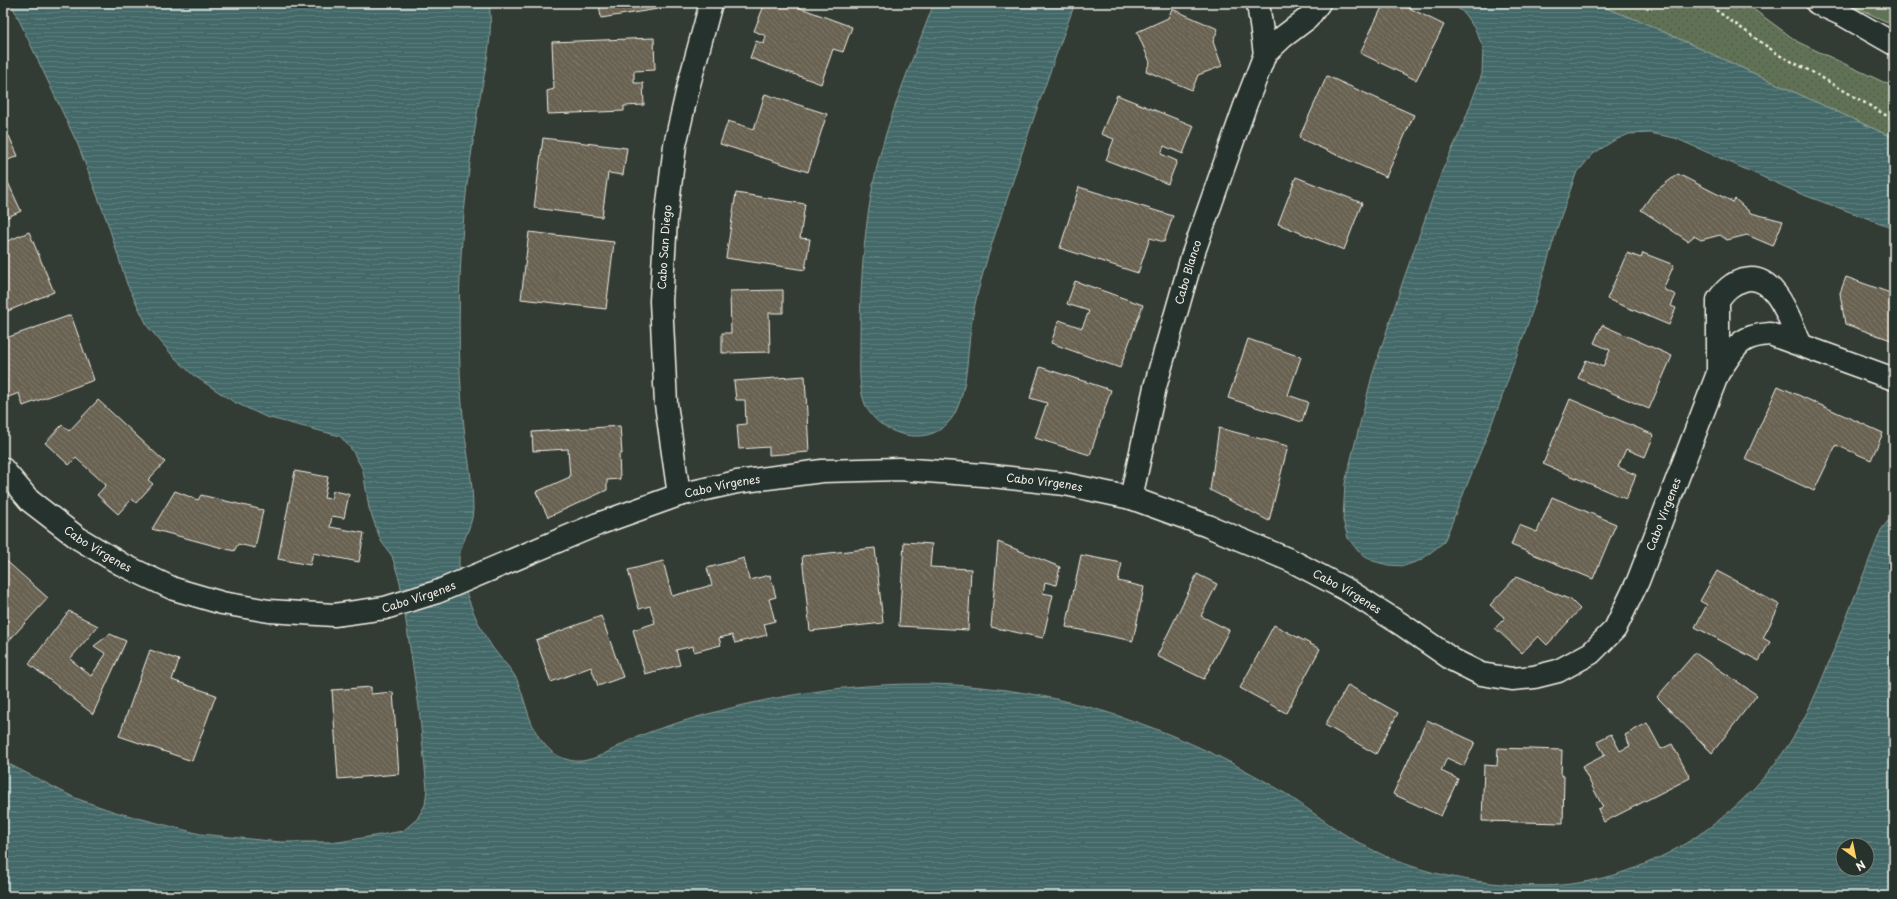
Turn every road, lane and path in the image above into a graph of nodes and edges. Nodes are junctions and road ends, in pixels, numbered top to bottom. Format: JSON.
{"nodes":[{"id":1,"x":711,"y":3,"type":"edge"},
{"id":2,"x":1258,"y":3,"type":"edge"},
{"id":3,"x":1319,"y":3,"type":"edge"},
{"id":4,"x":1706,"y":3,"type":"edge"},
{"id":5,"x":1817,"y":3,"type":"edge"},
{"id":6,"x":1894,"y":44,"type":"edge"},
{"id":7,"x":1265,"y":54,"type":"junction"},
{"id":8,"x":1894,"y":120,"type":"edge"},
{"id":9,"x":1801,"y":345,"type":"junction"},
{"id":10,"x":1718,"y":372,"type":"junction"},
{"id":11,"x":1894,"y":379,"type":"edge"},
{"id":12,"x":3,"y":469,"type":"edge"},
{"id":13,"x":679,"y":495,"type":"junction"},
{"id":14,"x":1131,"y":498,"type":"junction"}],
"edges":[{"from":1,"to":13,"type":"street","name":"Cabo San Diego"},
{"from":2,"to":7,"type":"street","name":"Cabo Blanco"},
{"from":3,"to":7,"type":"street","name":"Cabo Blanco"},
{"from":4,"to":8,"type":"path"},
{"from":5,"to":6,"type":"street"},
{"from":7,"to":14,"type":"street","name":"Cabo Blanco"},
{"from":9,"to":10,"type":"street","name":"Cabo Vírgenes"},
{"from":9,"to":10,"type":"street"},
{"from":9,"to":11,"type":"street","name":"Cabo Vírgenes"},
{"from":10,"to":14,"type":"street","name":"Cabo Vírgenes"},
{"from":12,"to":13,"type":"street","name":"Cabo Vírgenes"},
{"from":13,"to":14,"type":"street","name":"Cabo Vírgenes"}]}
